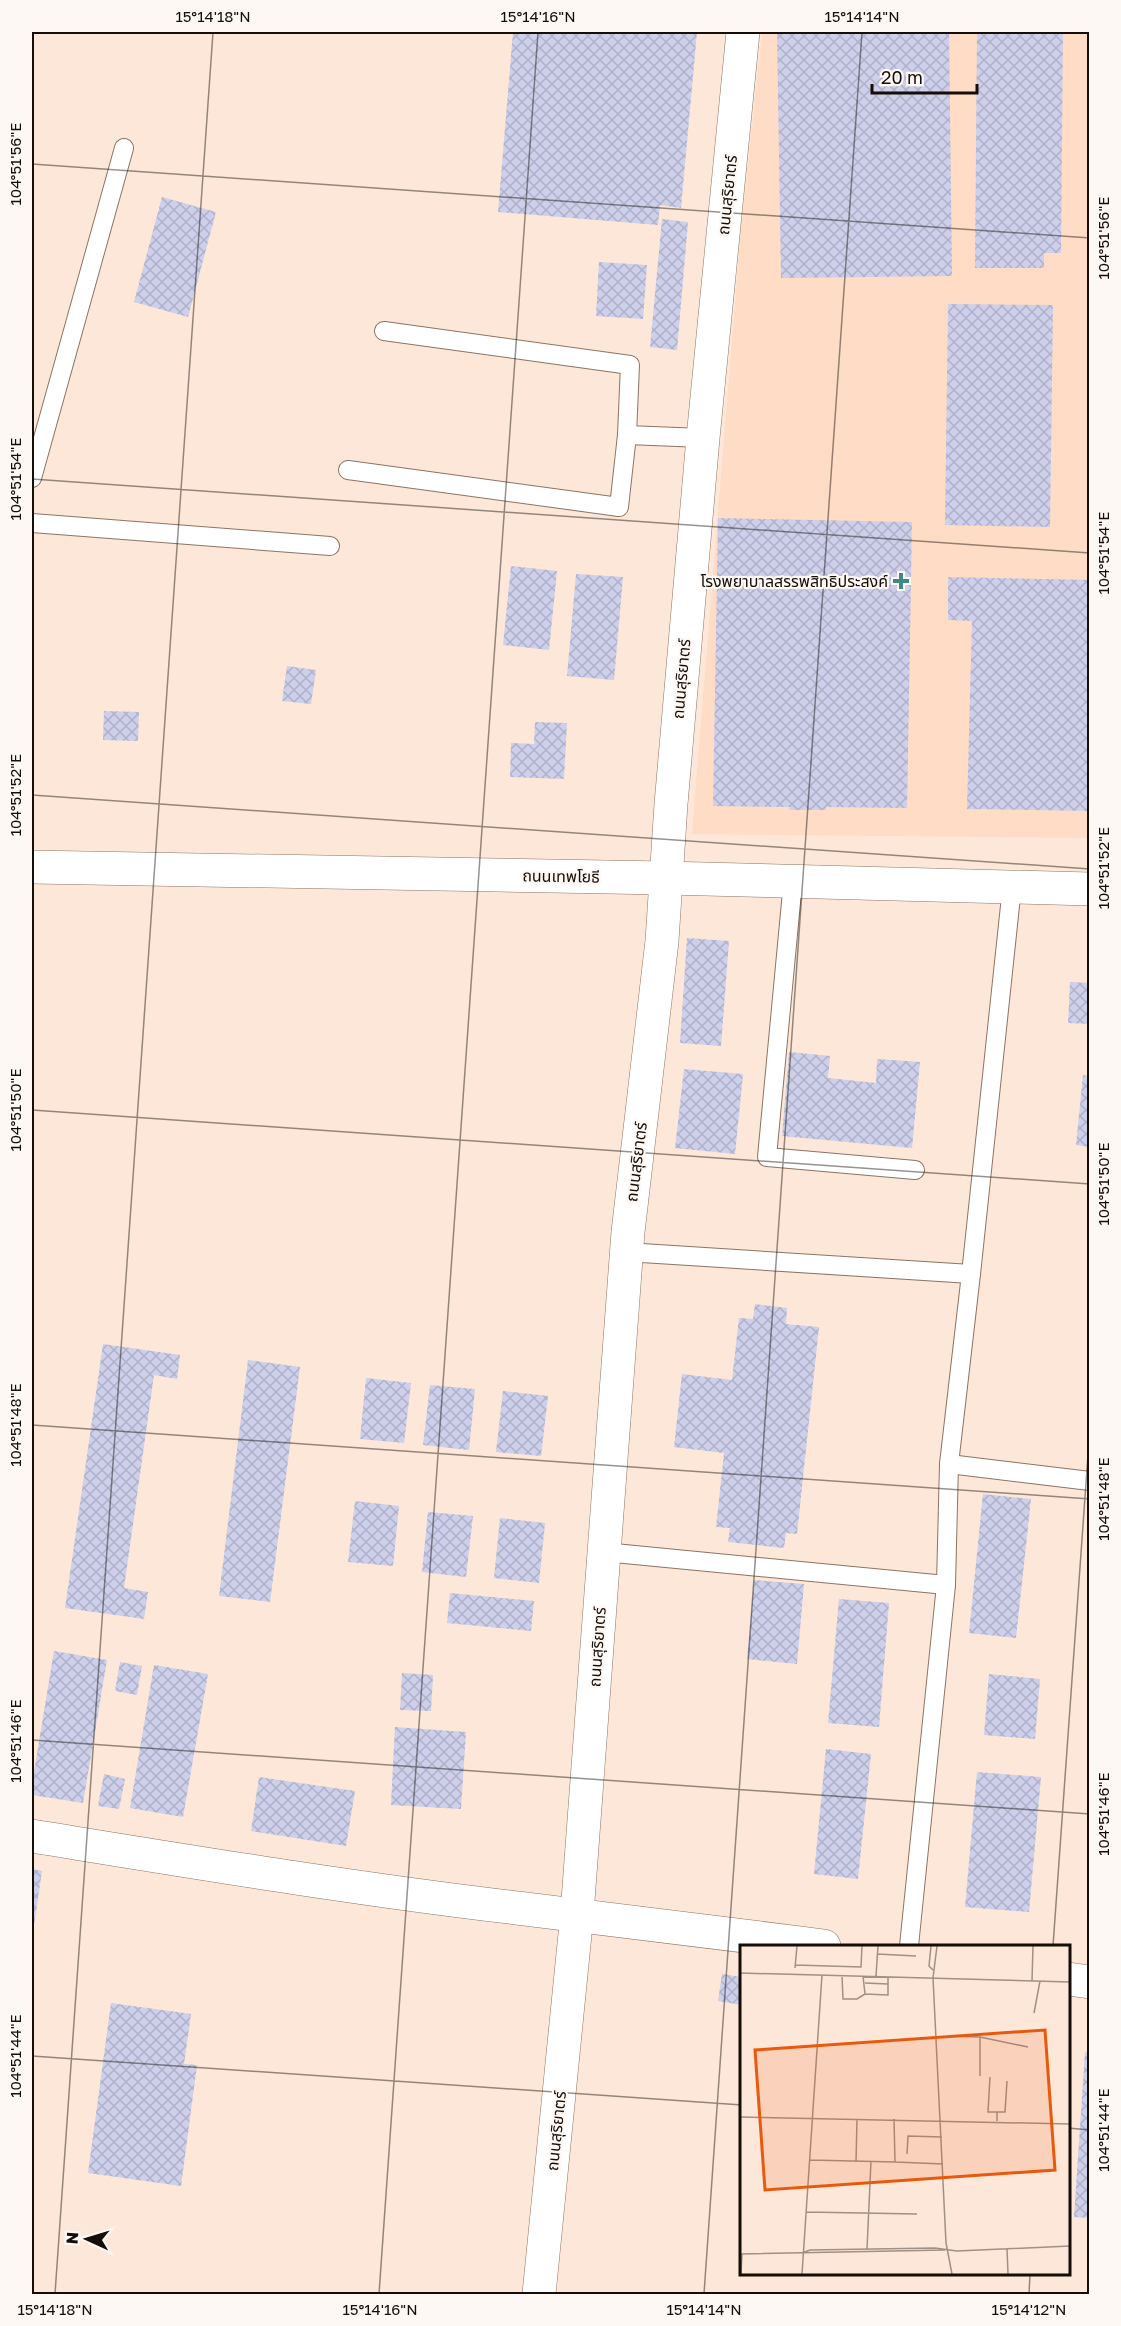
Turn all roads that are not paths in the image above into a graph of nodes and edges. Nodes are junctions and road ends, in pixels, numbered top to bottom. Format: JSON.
{"nodes":[{"id":1,"x":743,"y":32,"type":"edge"},
{"id":2,"x":124,"y":148,"type":"dead end"},
{"id":3,"x":384,"y":332,"type":"dead end"},
{"id":4,"x":627,"y":435,"type":"junction"},
{"id":5,"x":703,"y":438,"type":"junction"},
{"id":6,"x":348,"y":470,"type":"dead end"},
{"id":7,"x":32,"y":478,"type":"edge"},
{"id":8,"x":32,"y":523,"type":"edge"},
{"id":9,"x":330,"y":546,"type":"dead end"},
{"id":10,"x":32,"y":867,"type":"edge"},
{"id":11,"x":665,"y":878,"type":"junction"},
{"id":12,"x":793,"y":881,"type":"junction"},
{"id":13,"x":1012,"y":887,"type":"junction"},
{"id":14,"x":1089,"y":889,"type":"edge"},
{"id":15,"x":915,"y":1170,"type":"dead end"},
{"id":16,"x":626,"y":1252,"type":"junction"},
{"id":17,"x":971,"y":1274,"type":"junction"},
{"id":18,"x":949,"y":1464,"type":"junction"},
{"id":19,"x":1089,"y":1481,"type":"edge"},
{"id":20,"x":604,"y":1552,"type":"junction"},
{"id":21,"x":946,"y":1585,"type":"junction"},
{"id":22,"x":32,"y":1836,"type":"edge"},
{"id":23,"x":577,"y":1914,"type":"junction"},
{"id":24,"x":809,"y":1945,"type":"edge"},
{"id":25,"x":909,"y":1945,"type":"edge"},
{"id":26,"x":1070,"y":1979,"type":"edge"},
{"id":27,"x":1089,"y":1982,"type":"edge"},
{"id":28,"x":540,"y":2295,"type":"edge"}],
"edges":[{"from":1,"to":5,"type":"street","name":"ถนนสุริยาตร์"},
{"from":2,"to":7,"type":"lane"},
{"from":3,"to":4,"type":"lane"},
{"from":4,"to":5,"type":"lane"},
{"from":4,"to":6,"type":"lane"},
{"from":5,"to":11,"type":"street","name":"ถนนสุริยาตร์"},
{"from":8,"to":9,"type":"lane"},
{"from":10,"to":11,"type":"street","name":"ถนนเทพโยธี"},
{"from":11,"to":12,"type":"street","name":"ถนนเทพโยธี"},
{"from":11,"to":16,"type":"street","name":"ถนนสุริยาตร์"},
{"from":12,"to":13,"type":"street","name":"ถนนเทพโยธี"},
{"from":12,"to":15,"type":"lane"},
{"from":13,"to":14,"type":"street","name":"ถนนเทพโยธี"},
{"from":13,"to":17,"type":"lane"},
{"from":16,"to":17,"type":"lane"},
{"from":16,"to":20,"type":"street","name":"ถนนสุริยาตร์"},
{"from":17,"to":18,"type":"lane"},
{"from":18,"to":19,"type":"lane"},
{"from":18,"to":21,"type":"lane"},
{"from":20,"to":21,"type":"lane"},
{"from":20,"to":23,"type":"street","name":"ถนนสุริยาตร์"},
{"from":21,"to":25,"type":"lane"},
{"from":22,"to":23,"type":"street"},
{"from":23,"to":24,"type":"street"},
{"from":23,"to":28,"type":"street","name":"ถนนสุริยาตร์"},
{"from":26,"to":27,"type":"street"}]}
